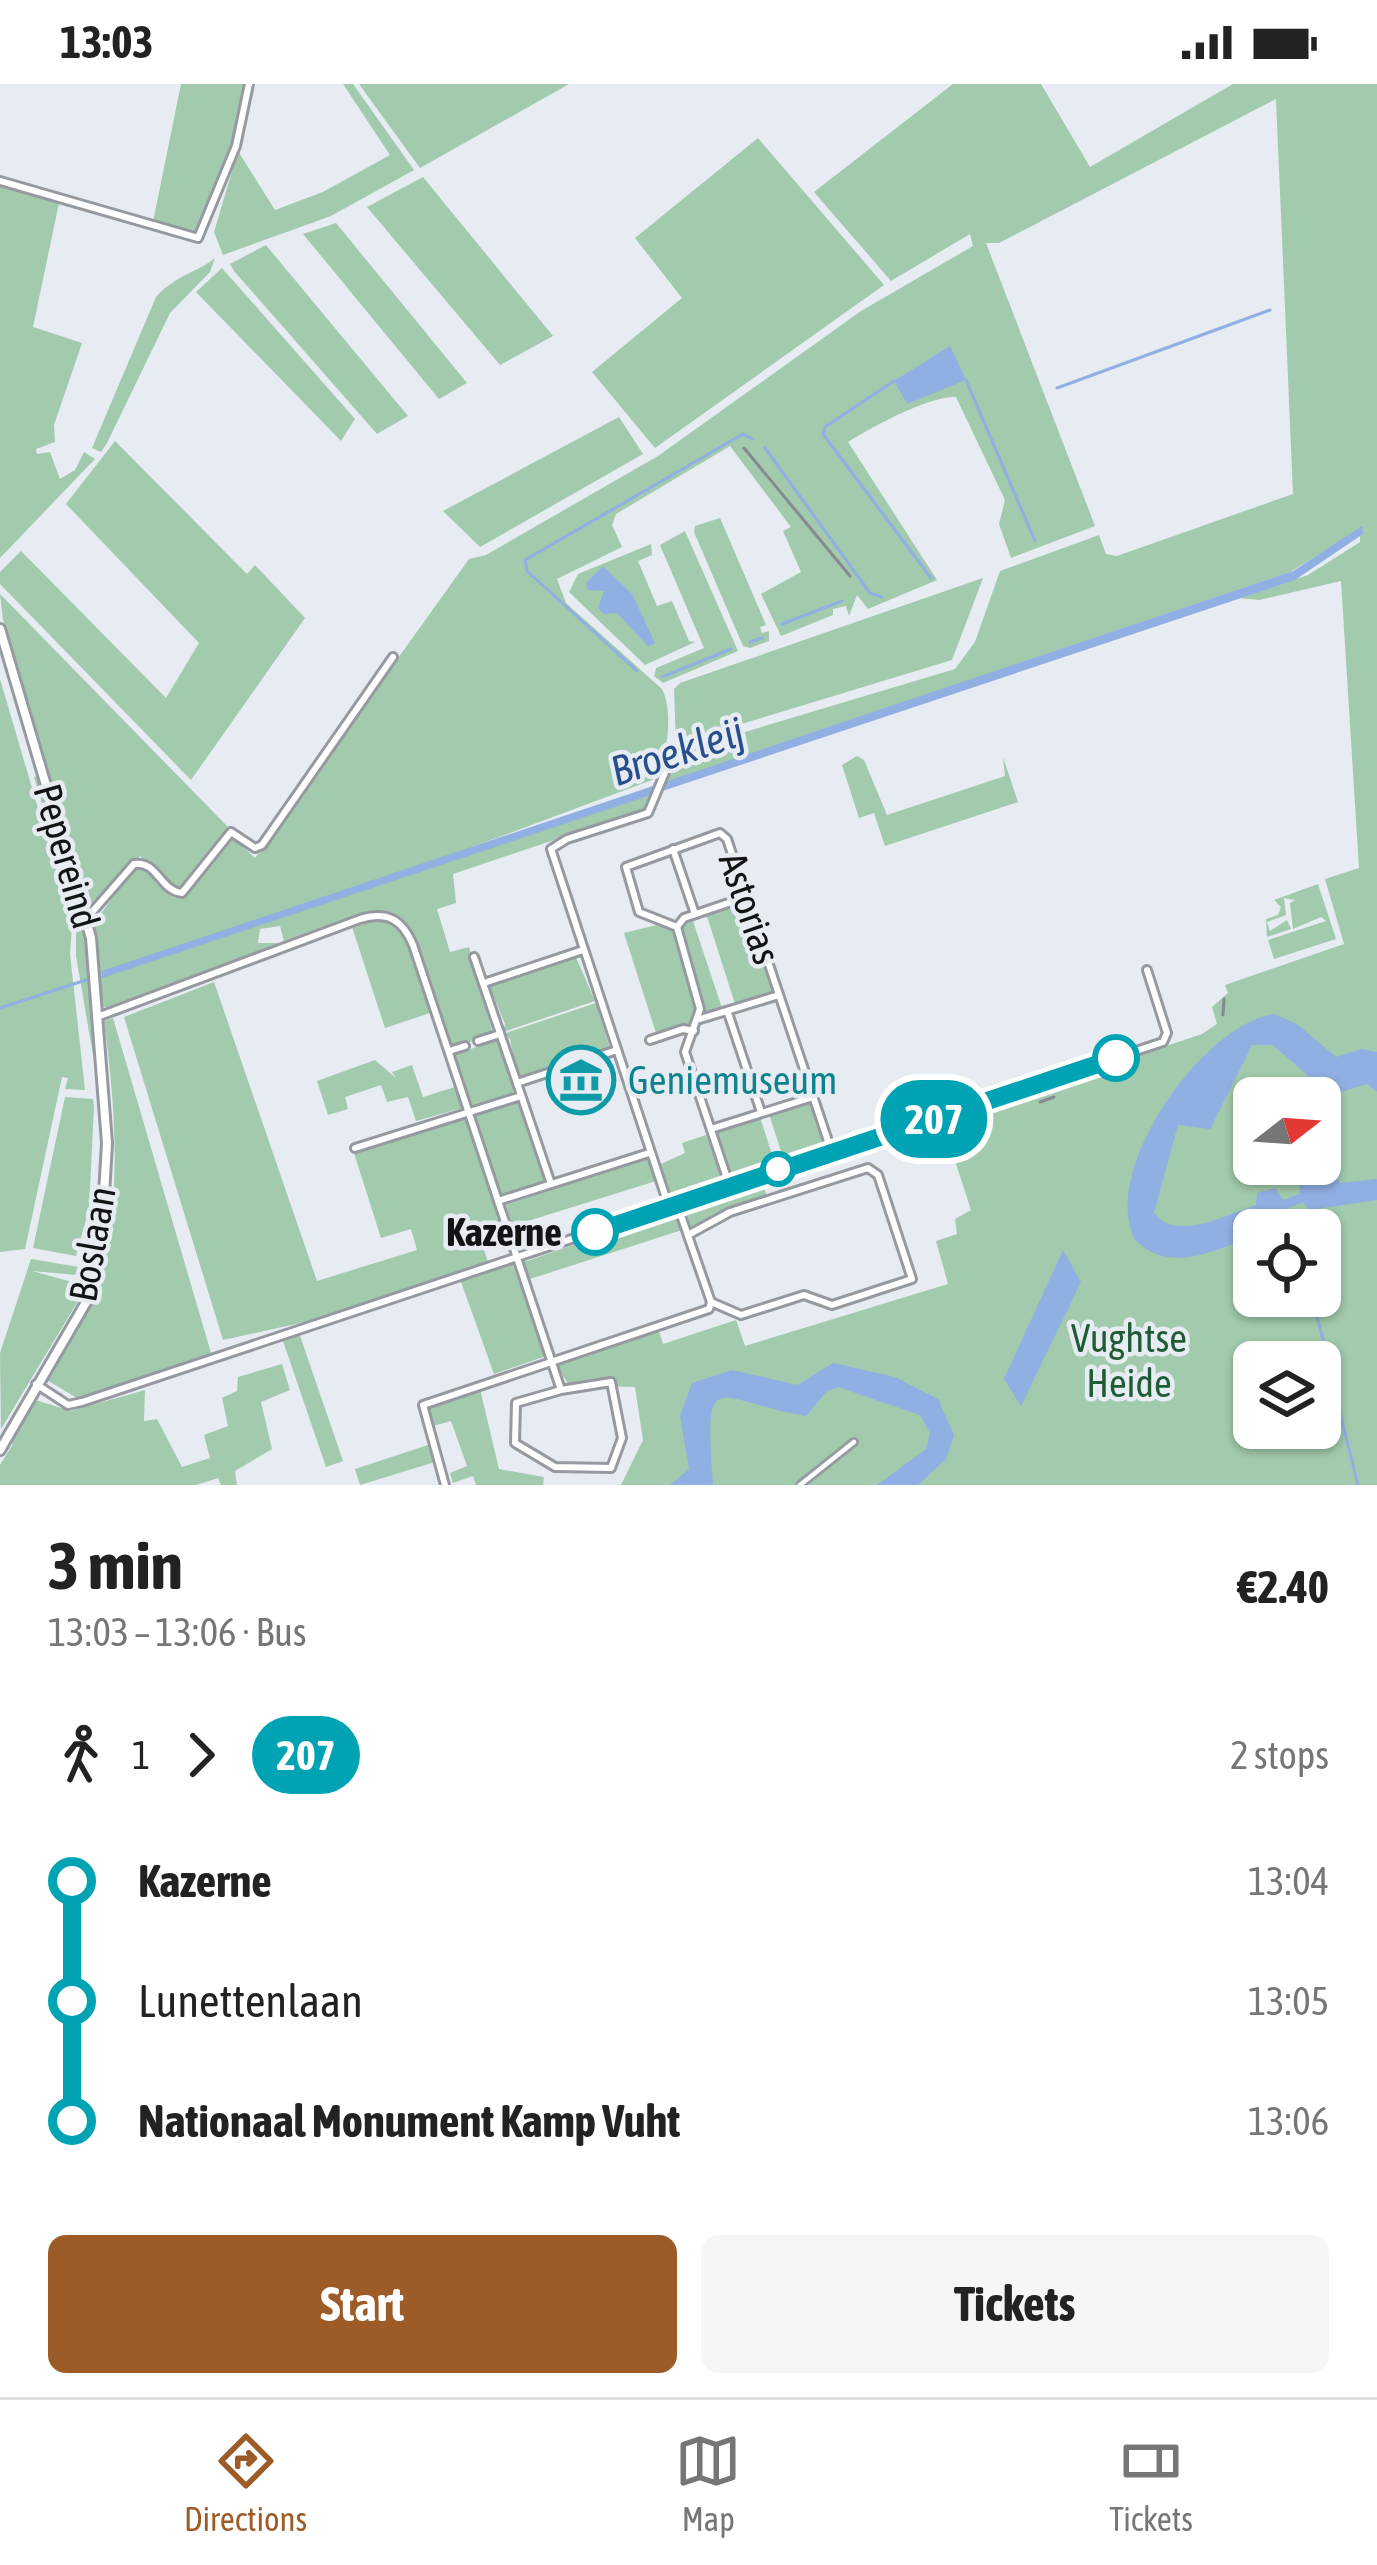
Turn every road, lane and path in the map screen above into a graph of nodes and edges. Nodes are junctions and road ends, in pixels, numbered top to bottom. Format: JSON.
{"nodes":[{"id":1,"x":249,"y":84,"type":"edge"},
{"id":2,"x":0,"y":181,"type":"edge"},
{"id":3,"x":0,"y":629,"type":"edge"},
{"id":4,"x":393,"y":657,"type":"dead end"},
{"id":5,"x":665,"y":775,"type":"dead end"},
{"id":6,"x":673,"y":849,"type":"junction"},
{"id":7,"x":746,"y":896,"type":"junction"},
{"id":8,"x":694,"y":914,"type":"junction"},
{"id":9,"x":86,"y":919,"type":"junction"},
{"id":10,"x":676,"y":927,"type":"junction"},
{"id":11,"x":583,"y":950,"type":"junction"},
{"id":12,"x":474,"y":956,"type":"dead end"},
{"id":13,"x":1147,"y":970,"type":"dead end"},
{"id":14,"x":484,"y":983,"type":"junction"},
{"id":15,"x":779,"y":995,"type":"junction"},
{"id":16,"x":728,"y":1012,"type":"junction"},
{"id":17,"x":97,"y":1017,"type":"junction"},
{"id":18,"x":700,"y":1018,"type":"junction"},
{"id":19,"x":694,"y":1031,"type":"junction"},
{"id":20,"x":500,"y":1034,"type":"junction"},
{"id":21,"x":650,"y":1040,"type":"dead end"},
{"id":22,"x":478,"y":1041,"type":"dead end"},
{"id":23,"x":465,"y":1046,"type":"dead end"},
{"id":24,"x":616,"y":1050,"type":"junction"},
{"id":25,"x":448,"y":1051,"type":"junction"},
{"id":26,"x":517,"y":1083,"type":"junction"},
{"id":27,"x":521,"y":1096,"type":"junction"},
{"id":28,"x":813,"y":1096,"type":"junction"},
{"id":29,"x":469,"y":1111,"type":"junction"},
{"id":30,"x":761,"y":1113,"type":"junction"},
{"id":31,"x":711,"y":1129,"type":"junction"},
{"id":32,"x":355,"y":1148,"type":"dead end"},
{"id":33,"x":651,"y":1152,"type":"junction"},
{"id":34,"x":832,"y":1153,"type":"junction"},
{"id":35,"x":551,"y":1184,"type":"junction"},
{"id":36,"x":730,"y":1186,"type":"junction"},
{"id":37,"x":498,"y":1201,"type":"junction"},
{"id":38,"x":673,"y":1206,"type":"junction"},
{"id":39,"x":688,"y":1235,"type":"junction"},
{"id":40,"x":517,"y":1258,"type":"junction"},
{"id":41,"x":711,"y":1302,"type":"junction"},
{"id":42,"x":551,"y":1361,"type":"junction"},
{"id":43,"x":36,"y":1384,"type":"junction"},
{"id":44,"x":561,"y":1390,"type":"junction"},
{"id":45,"x":854,"y":1442,"type":"dead end"},
{"id":46,"x":0,"y":1450,"type":"edge"},
{"id":47,"x":446,"y":1485,"type":"edge"},
{"id":48,"x":800,"y":1485,"type":"edge"}],
"edges":[{"from":1,"to":2,"type":"street"},
{"from":3,"to":9,"type":"main road","name":"Pepereind"},
{"from":4,"to":9,"type":"street"},
{"from":5,"to":11,"type":"street"},
{"from":6,"to":7,"type":"street","name":"Astorias"},
{"from":6,"to":8,"type":"street"},
{"from":6,"to":10,"type":"street","name":"Astorias"},
{"from":7,"to":8,"type":"street"},
{"from":7,"to":15,"type":"street","name":"Astorias"},
{"from":8,"to":10,"type":"street"},
{"from":9,"to":17,"type":"main road","name":"Pepereind"},
{"from":10,"to":18,"type":"street","name":"Astorias"},
{"from":11,"to":14,"type":"street"},
{"from":11,"to":24,"type":"street"},
{"from":12,"to":14,"type":"street"},
{"from":13,"to":34,"type":"street"},
{"from":14,"to":20,"type":"street"},
{"from":15,"to":16,"type":"street"},
{"from":15,"to":28,"type":"street","name":"Astorias"},
{"from":16,"to":18,"type":"street"},
{"from":16,"to":30,"type":"street"},
{"from":17,"to":25,"type":"street"},
{"from":17,"to":43,"type":"main road","name":"Boslaan"},
{"from":18,"to":19,"type":"street"},
{"from":19,"to":21,"type":"street"},
{"from":19,"to":31,"type":"street"},
{"from":20,"to":22,"type":"street"},
{"from":20,"to":26,"type":"street"},
{"from":23,"to":25,"type":"street"},
{"from":24,"to":26,"type":"street"},
{"from":24,"to":33,"type":"street"},
{"from":25,"to":29,"type":"street"},
{"from":26,"to":27,"type":"street"},
{"from":27,"to":29,"type":"street"},
{"from":27,"to":35,"type":"street"},
{"from":28,"to":30,"type":"street"},
{"from":28,"to":34,"type":"street","name":"Astorias"},
{"from":29,"to":32,"type":"street"},
{"from":29,"to":37,"type":"street"},
{"from":30,"to":31,"type":"street"},
{"from":31,"to":36,"type":"street"},
{"from":33,"to":35,"type":"street"},
{"from":33,"to":38,"type":"street"},
{"from":34,"to":36,"type":"street"},
{"from":35,"to":37,"type":"street"},
{"from":36,"to":38,"type":"street"},
{"from":37,"to":40,"type":"street"},
{"from":38,"to":39,"type":"street"},
{"from":38,"to":40,"type":"street"},
{"from":39,"to":41,"type":"street"},
{"from":39,"to":41,"type":"street"},
{"from":40,"to":42,"type":"street"},
{"from":40,"to":43,"type":"street"},
{"from":41,"to":42,"type":"street"},
{"from":42,"to":44,"type":"street"},
{"from":42,"to":47,"type":"street"},
{"from":43,"to":46,"type":"main road","name":"Boslaan"},
{"from":44,"to":44,"type":"street"},
{"from":45,"to":48,"type":"street"}]}
